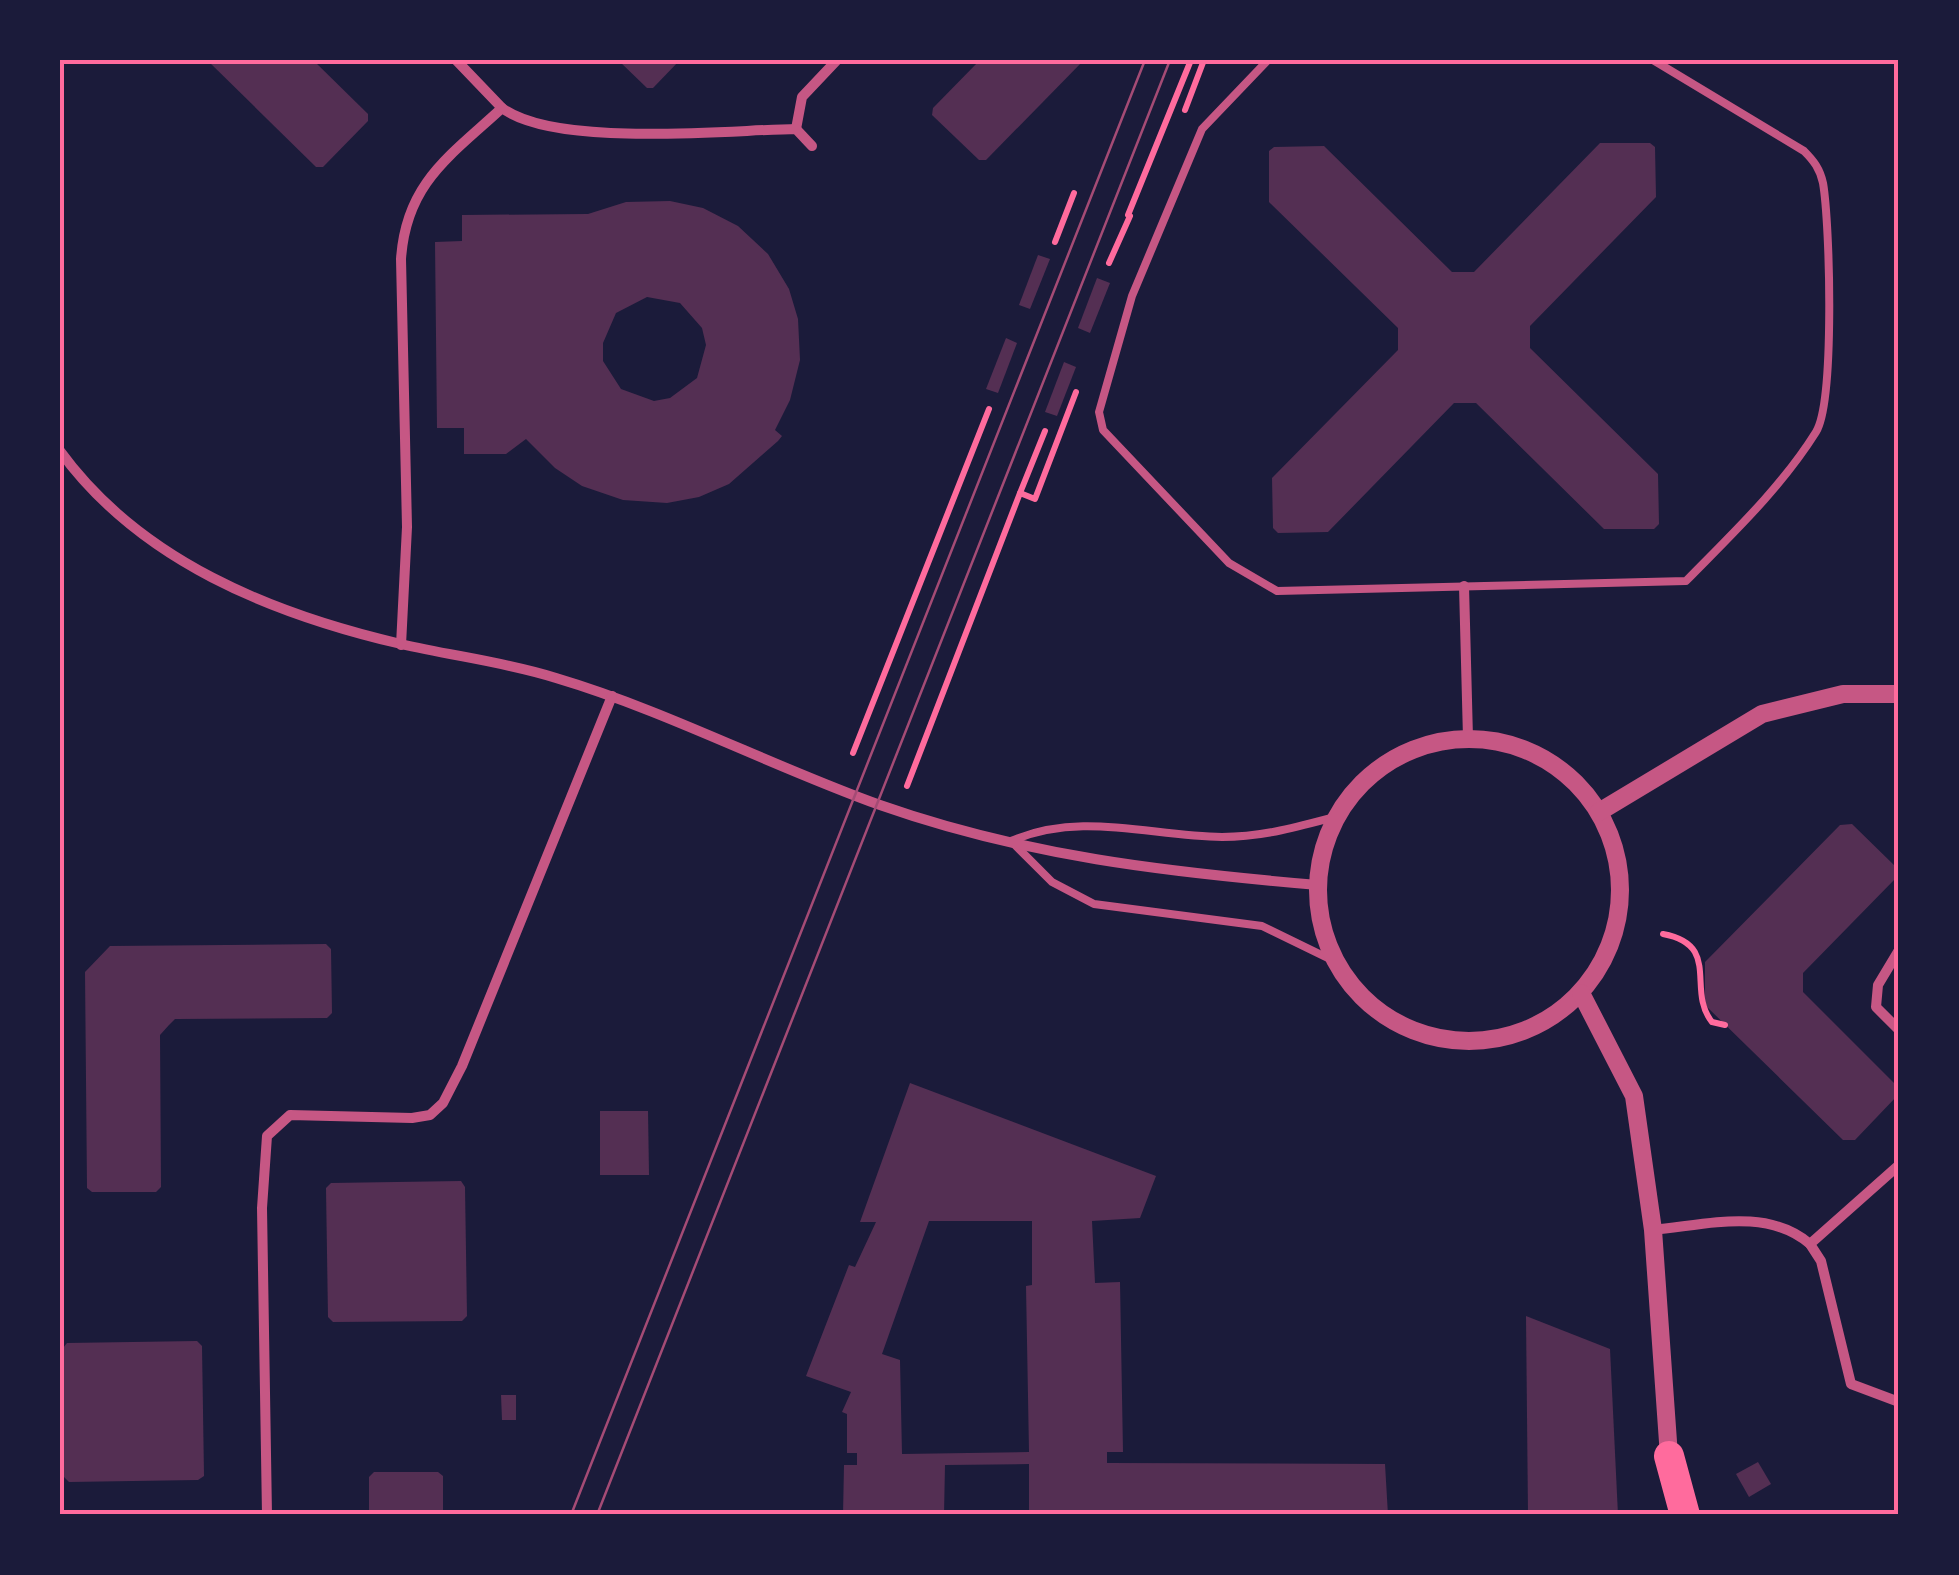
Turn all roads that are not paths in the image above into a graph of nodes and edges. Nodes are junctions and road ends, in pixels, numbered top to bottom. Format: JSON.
{"nodes":[{"id":1,"x":456,"y":60,"type":"edge"},
{"id":2,"x":838,"y":60,"type":"edge"},
{"id":3,"x":1268,"y":60,"type":"edge"},
{"id":4,"x":1653,"y":60,"type":"edge"},
{"id":5,"x":502,"y":108,"type":"junction"},
{"id":6,"x":796,"y":129,"type":"junction"},
{"id":7,"x":812,"y":146,"type":"dead end"},
{"id":8,"x":60,"y":451,"type":"edge"},
{"id":9,"x":1464,"y":586,"type":"junction"},
{"id":10,"x":402,"y":644,"type":"junction"},
{"id":11,"x":1899,"y":694,"type":"edge"},
{"id":12,"x":612,"y":696,"type":"junction"},
{"id":13,"x":1468,"y":738,"type":"junction"},
{"id":14,"x":1599,"y":812,"type":"junction"},
{"id":15,"x":1335,"y":817,"type":"junction"},
{"id":16,"x":1011,"y":841,"type":"junction"},
{"id":17,"x":1318,"y":885,"type":"junction"},
{"id":18,"x":1899,"y":950,"type":"edge"},
{"id":19,"x":1338,"y":963,"type":"junction"},
{"id":20,"x":1581,"y":993,"type":"junction"},
{"id":21,"x":1899,"y":1030,"type":"edge"},
{"id":22,"x":1899,"y":1164,"type":"edge"},
{"id":23,"x":1653,"y":1230,"type":"junction"},
{"id":24,"x":1810,"y":1244,"type":"junction"},
{"id":25,"x":1899,"y":1402,"type":"edge"},
{"id":26,"x":1669,"y":1456,"type":"junction"},
{"id":27,"x":267,"y":1515,"type":"edge"},
{"id":28,"x":1670,"y":1515,"type":"edge"},
{"id":29,"x":1685,"y":1515,"type":"edge"}],
"edges":[{"from":1,"to":5,"type":"street"},
{"from":2,"to":6,"type":"street"},
{"from":3,"to":9,"type":"lane"},
{"from":4,"to":9,"type":"lane"},
{"from":5,"to":6,"type":"street"},
{"from":5,"to":10,"type":"street"},
{"from":6,"to":7,"type":"street"},
{"from":8,"to":10,"type":"street"},
{"from":9,"to":13,"type":"street"},
{"from":10,"to":12,"type":"street"},
{"from":11,"to":14,"type":"street"},
{"from":12,"to":16,"type":"street"},
{"from":12,"to":27,"type":"street"},
{"from":13,"to":14,"type":"street"},
{"from":13,"to":15,"type":"street"},
{"from":14,"to":20,"type":"street"},
{"from":15,"to":16,"type":"lane"},
{"from":15,"to":17,"type":"street"},
{"from":16,"to":17,"type":"street"},
{"from":16,"to":19,"type":"lane"},
{"from":17,"to":19,"type":"street"},
{"from":18,"to":21,"type":"street"},
{"from":19,"to":20,"type":"street"},
{"from":20,"to":23,"type":"street"},
{"from":22,"to":24,"type":"street"},
{"from":23,"to":24,"type":"street"},
{"from":23,"to":26,"type":"street"},
{"from":24,"to":25,"type":"street"},
{"from":26,"to":28,"type":"highway"},
{"from":26,"to":29,"type":"highway"}]}
